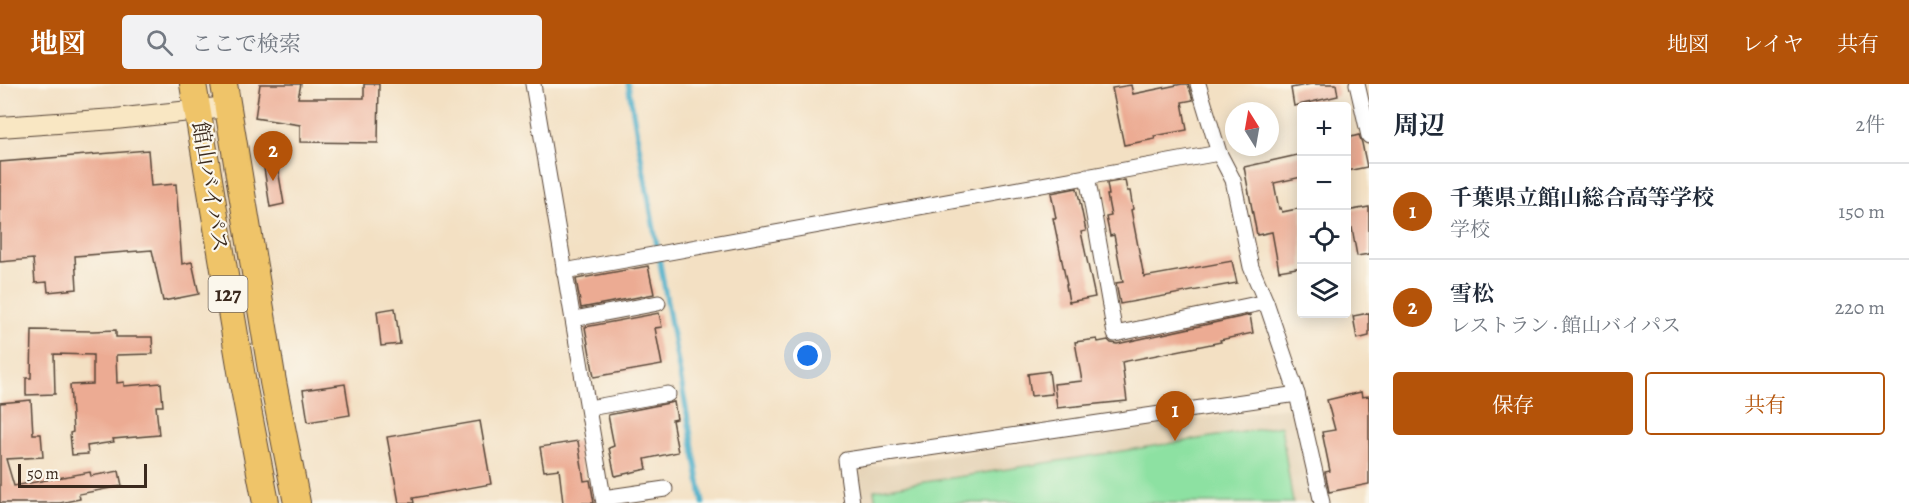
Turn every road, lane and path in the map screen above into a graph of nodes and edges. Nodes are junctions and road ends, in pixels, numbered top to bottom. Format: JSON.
{"nodes":[{"id":1,"x":193,"y":84,"type":"edge"},
{"id":2,"x":533,"y":84,"type":"edge"},
{"id":3,"x":1198,"y":84,"type":"edge"},
{"id":4,"x":1357,"y":84,"type":"edge"},
{"id":5,"x":226,"y":95,"type":"edge"},
{"id":6,"x":198,"y":110,"type":"junction"},
{"id":7,"x":0,"y":127,"type":"edge"},
{"id":8,"x":1369,"y":136,"type":"edge"},
{"id":9,"x":1219,"y":153,"type":"junction"},
{"id":10,"x":1087,"y":176,"type":"junction"},
{"id":11,"x":564,"y":270,"type":"junction"},
{"id":12,"x":1266,"y":302,"type":"junction"},
{"id":13,"x":658,"y":303,"type":"dead end"},
{"id":14,"x":574,"y":319,"type":"junction"},
{"id":15,"x":668,"y":394,"type":"dead end"},
{"id":16,"x":1297,"y":394,"type":"junction"},
{"id":17,"x":588,"y":408,"type":"junction"},
{"id":18,"x":665,"y":489,"type":"dead end"},
{"id":19,"x":604,"y":500,"type":"edge"},
{"id":20,"x":266,"y":503,"type":"edge"},
{"id":21,"x":297,"y":503,"type":"edge"},
{"id":22,"x":852,"y":503,"type":"edge"},
{"id":23,"x":1322,"y":503,"type":"edge"}],
"edges":[{"from":1,"to":6,"type":"highway","name":"館山バイパス","number":"127"},
{"from":2,"to":11,"type":"street"},
{"from":3,"to":9,"type":"street"},
{"from":4,"to":8,"type":"street"},
{"from":5,"to":6,"type":"street"},
{"from":5,"to":21,"type":"highway","name":"館山バイパス","number":"127"},
{"from":6,"to":7,"type":"street"},
{"from":6,"to":20,"type":"highway","name":"館山バイパス","number":"127"},
{"from":9,"to":10,"type":"street"},
{"from":9,"to":12,"type":"street"},
{"from":10,"to":11,"type":"street"},
{"from":10,"to":12,"type":"street"},
{"from":11,"to":14,"type":"street"},
{"from":12,"to":16,"type":"street"},
{"from":13,"to":14,"type":"street"},
{"from":14,"to":17,"type":"street"},
{"from":15,"to":17,"type":"street"},
{"from":16,"to":22,"type":"street"},
{"from":16,"to":23,"type":"street"},
{"from":17,"to":19,"type":"street"},
{"from":18,"to":19,"type":"street"}]}
